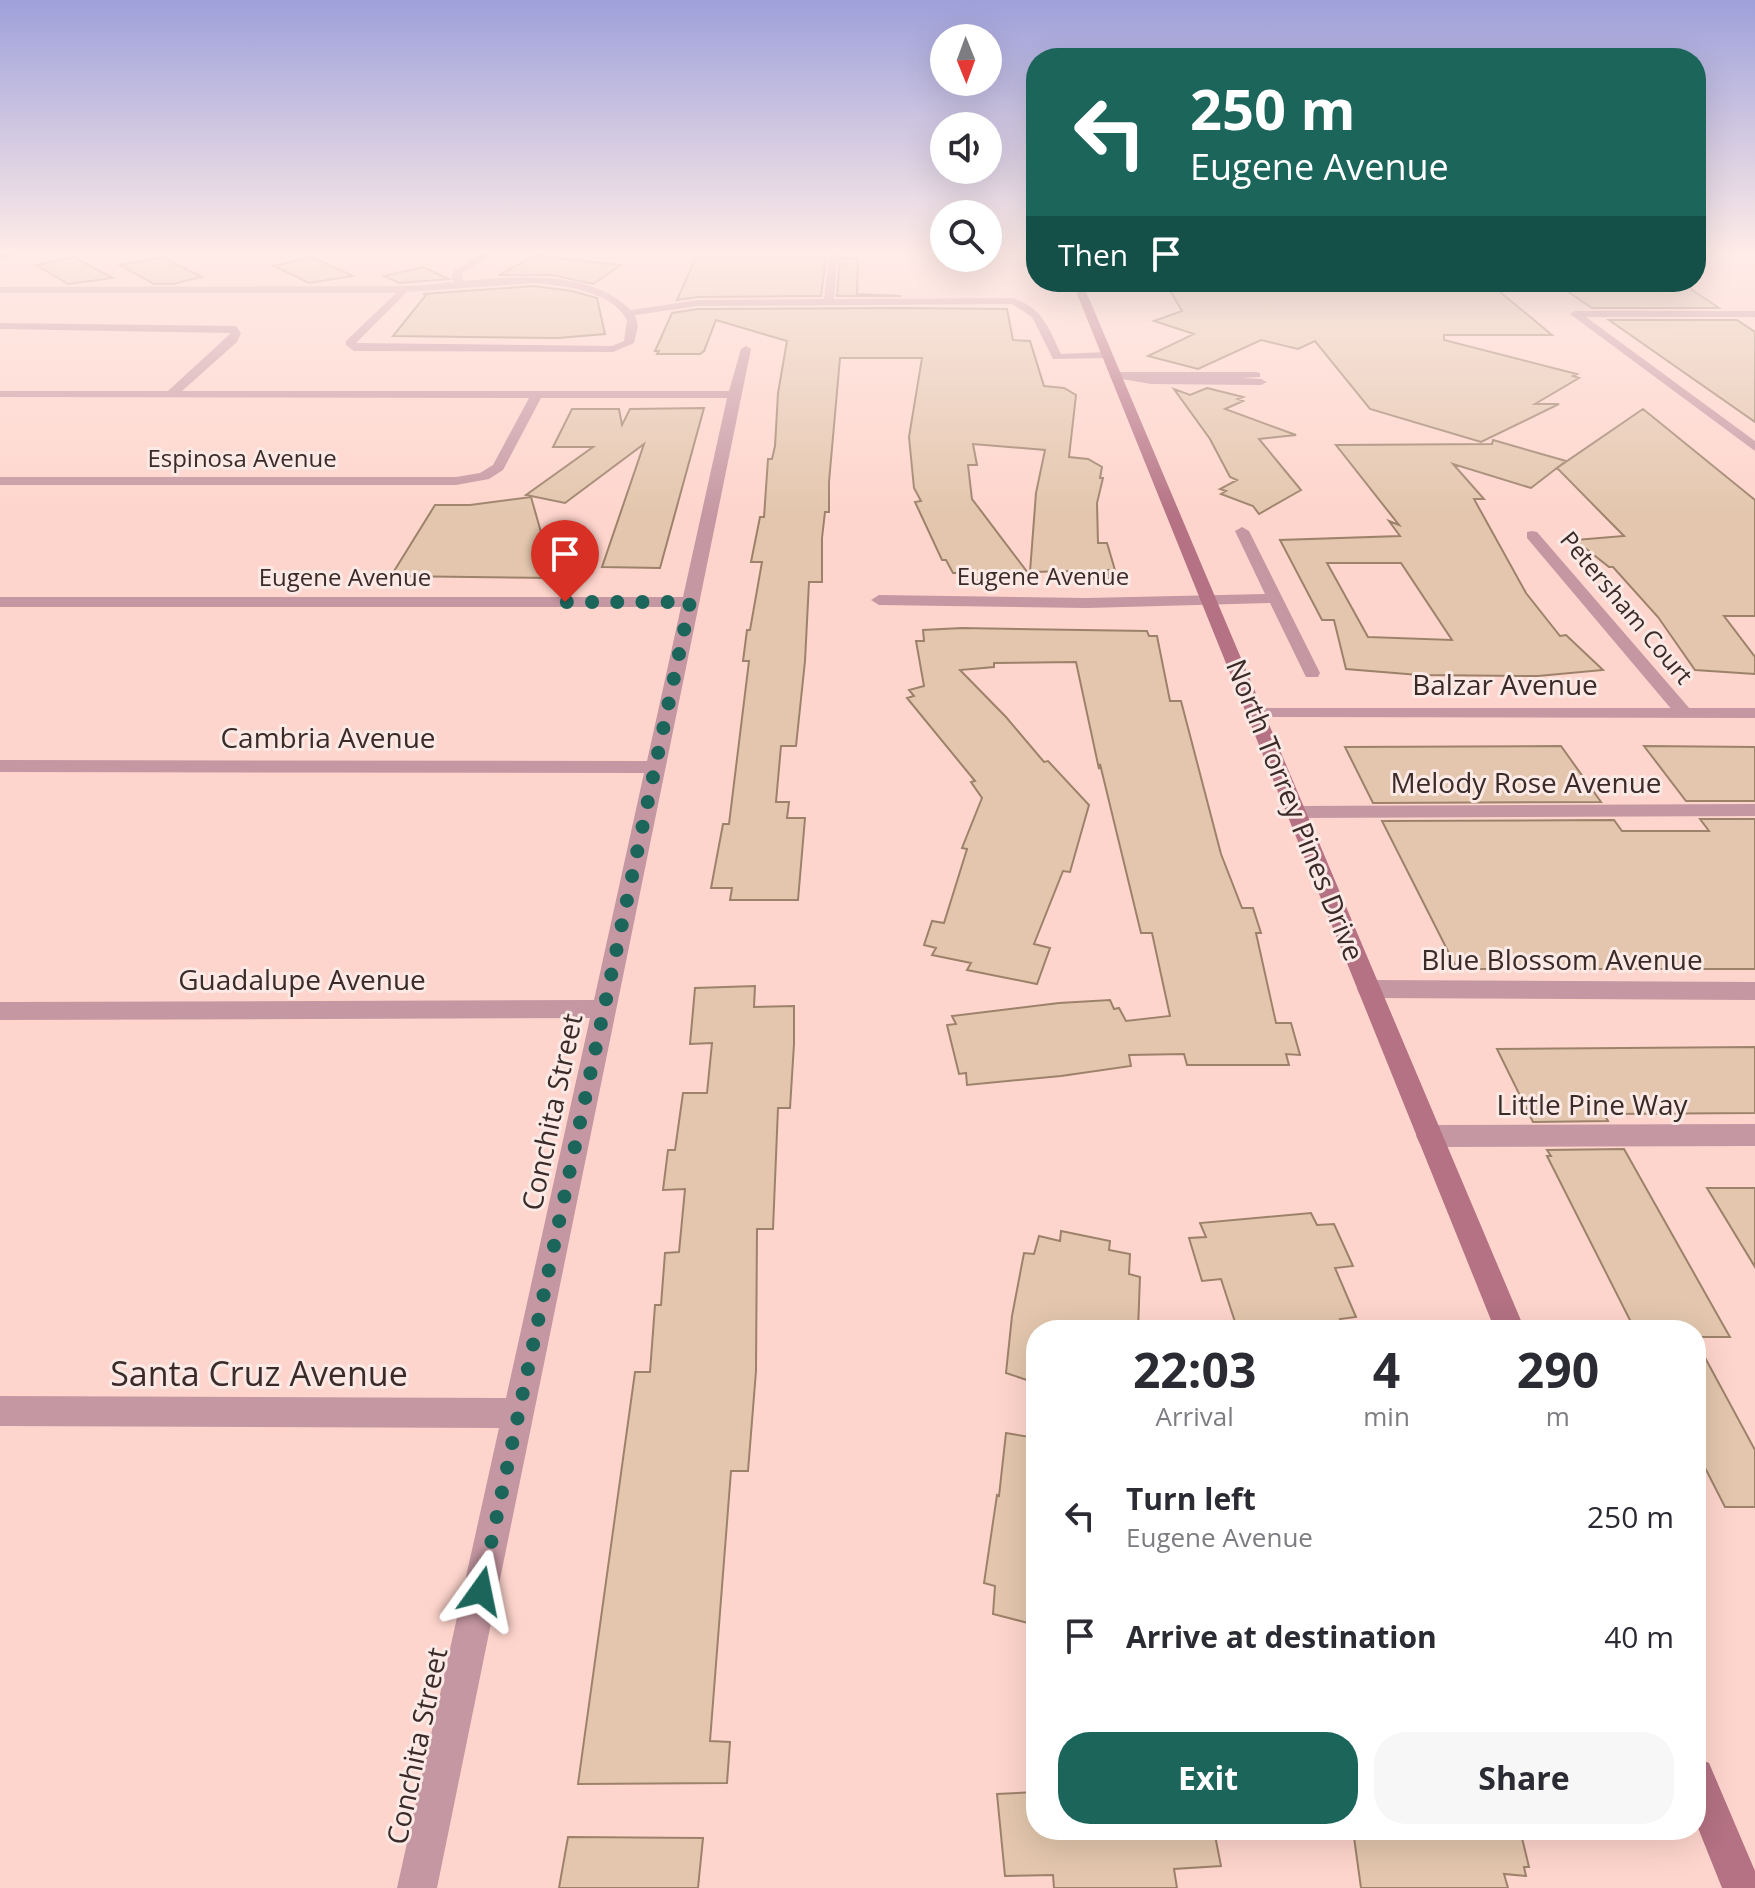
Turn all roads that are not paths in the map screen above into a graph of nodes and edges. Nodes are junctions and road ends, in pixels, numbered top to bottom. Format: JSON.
{"nodes":[{"id":1,"x":233,"y":339,"type":"edge"},
{"id":2,"x":354,"y":339,"type":"edge"},
{"id":3,"x":630,"y":339,"type":"edge"},
{"id":4,"x":1048,"y":339,"type":"edge"},
{"id":5,"x":1100,"y":339,"type":"edge"},
{"id":6,"x":1609,"y":339,"type":"edge"},
{"id":7,"x":746,"y":349,"type":"dead end"},
{"id":8,"x":1106,"y":355,"type":"junction"},
{"id":9,"x":1114,"y":375,"type":"junction"},
{"id":10,"x":1258,"y":378,"type":"dead end"},
{"id":11,"x":0,"y":394,"type":"edge"},
{"id":12,"x":171,"y":394,"type":"junction"},
{"id":13,"x":537,"y":395,"type":"junction"},
{"id":14,"x":734,"y":395,"type":"junction"},
{"id":15,"x":1755,"y":447,"type":"edge"},
{"id":16,"x":0,"y":481,"type":"edge"},
{"id":17,"x":1242,"y":531,"type":"dead end"},
{"id":18,"x":1532,"y":535,"type":"dead end"},
{"id":19,"x":1275,"y":598,"type":"junction"},
{"id":20,"x":879,"y":600,"type":"dead end"},
{"id":21,"x":1208,"y":600,"type":"junction"},
{"id":22,"x":0,"y":602,"type":"edge"},
{"id":23,"x":690,"y":602,"type":"junction"},
{"id":24,"x":1312,"y":673,"type":"dead end"},
{"id":25,"x":1256,"y":713,"type":"junction"},
{"id":26,"x":1684,"y":713,"type":"junction"},
{"id":27,"x":1755,"y":713,"type":"edge"},
{"id":28,"x":0,"y":766,"type":"edge"},
{"id":29,"x":656,"y":767,"type":"junction"},
{"id":30,"x":1755,"y":810,"type":"edge"},
{"id":31,"x":1296,"y":812,"type":"junction"},
{"id":32,"x":1368,"y":989,"type":"junction"},
{"id":33,"x":1755,"y":991,"type":"edge"},
{"id":34,"x":604,"y":1009,"type":"junction"},
{"id":35,"x":0,"y":1011,"type":"edge"},
{"id":36,"x":1755,"y":1135,"type":"edge"},
{"id":37,"x":1429,"y":1136,"type":"junction"},
{"id":38,"x":1506,"y":1320,"type":"edge"},
{"id":39,"x":0,"y":1411,"type":"edge"},
{"id":40,"x":518,"y":1413,"type":"junction"},
{"id":41,"x":1706,"y":1800,"type":"edge"},
{"id":42,"x":417,"y":1888,"type":"edge"},
{"id":43,"x":1742,"y":1888,"type":"edge"}],
"edges":[{"from":1,"to":12,"type":"street"},
{"from":2,"to":3,"type":"street"},
{"from":4,"to":8,"type":"street"},
{"from":5,"to":8,"type":"main road","name":"North Torrey Pines Drive"},
{"from":6,"to":15,"type":"street"},
{"from":7,"to":14,"type":"street","name":"Conchita Street"},
{"from":8,"to":9,"type":"main road","name":"North Torrey Pines Drive"},
{"from":9,"to":10,"type":"street"},
{"from":9,"to":21,"type":"main road","name":"North Torrey Pines Drive"},
{"from":11,"to":12,"type":"street"},
{"from":12,"to":13,"type":"street"},
{"from":13,"to":14,"type":"street"},
{"from":13,"to":16,"type":"street","name":"Espinosa Avenue"},
{"from":14,"to":23,"type":"street","name":"Conchita Street"},
{"from":17,"to":19,"type":"street"},
{"from":18,"to":26,"type":"street","name":"Petersham Court"},
{"from":19,"to":21,"type":"street","name":"Eugene Avenue"},
{"from":19,"to":24,"type":"street"},
{"from":20,"to":21,"type":"street","name":"Eugene Avenue"},
{"from":21,"to":25,"type":"main road","name":"North Torrey Pines Drive"},
{"from":22,"to":23,"type":"street","name":"Eugene Avenue"},
{"from":23,"to":29,"type":"street","name":"Conchita Street"},
{"from":25,"to":26,"type":"street","name":"Balzar Avenue"},
{"from":25,"to":31,"type":"main road","name":"North Torrey Pines Drive"},
{"from":26,"to":27,"type":"street","name":"Balzar Avenue"},
{"from":28,"to":29,"type":"street","name":"Cambria Avenue"},
{"from":29,"to":34,"type":"street","name":"Conchita Street"},
{"from":30,"to":31,"type":"street","name":"Melody Rose Avenue"},
{"from":31,"to":32,"type":"main road","name":"North Torrey Pines Drive"},
{"from":32,"to":33,"type":"street","name":"Blue Blossom Avenue"},
{"from":32,"to":37,"type":"main road","name":"North Torrey Pines Drive"},
{"from":34,"to":35,"type":"street","name":"Guadalupe Avenue"},
{"from":34,"to":40,"type":"street","name":"Conchita Street"},
{"from":36,"to":37,"type":"street","name":"Little Pine Way"},
{"from":37,"to":38,"type":"main road","name":"North Torrey Pines Drive"},
{"from":39,"to":40,"type":"street","name":"Santa Cruz Avenue"},
{"from":40,"to":42,"type":"street","name":"Conchita Street"},
{"from":41,"to":43,"type":"main road"}]}
